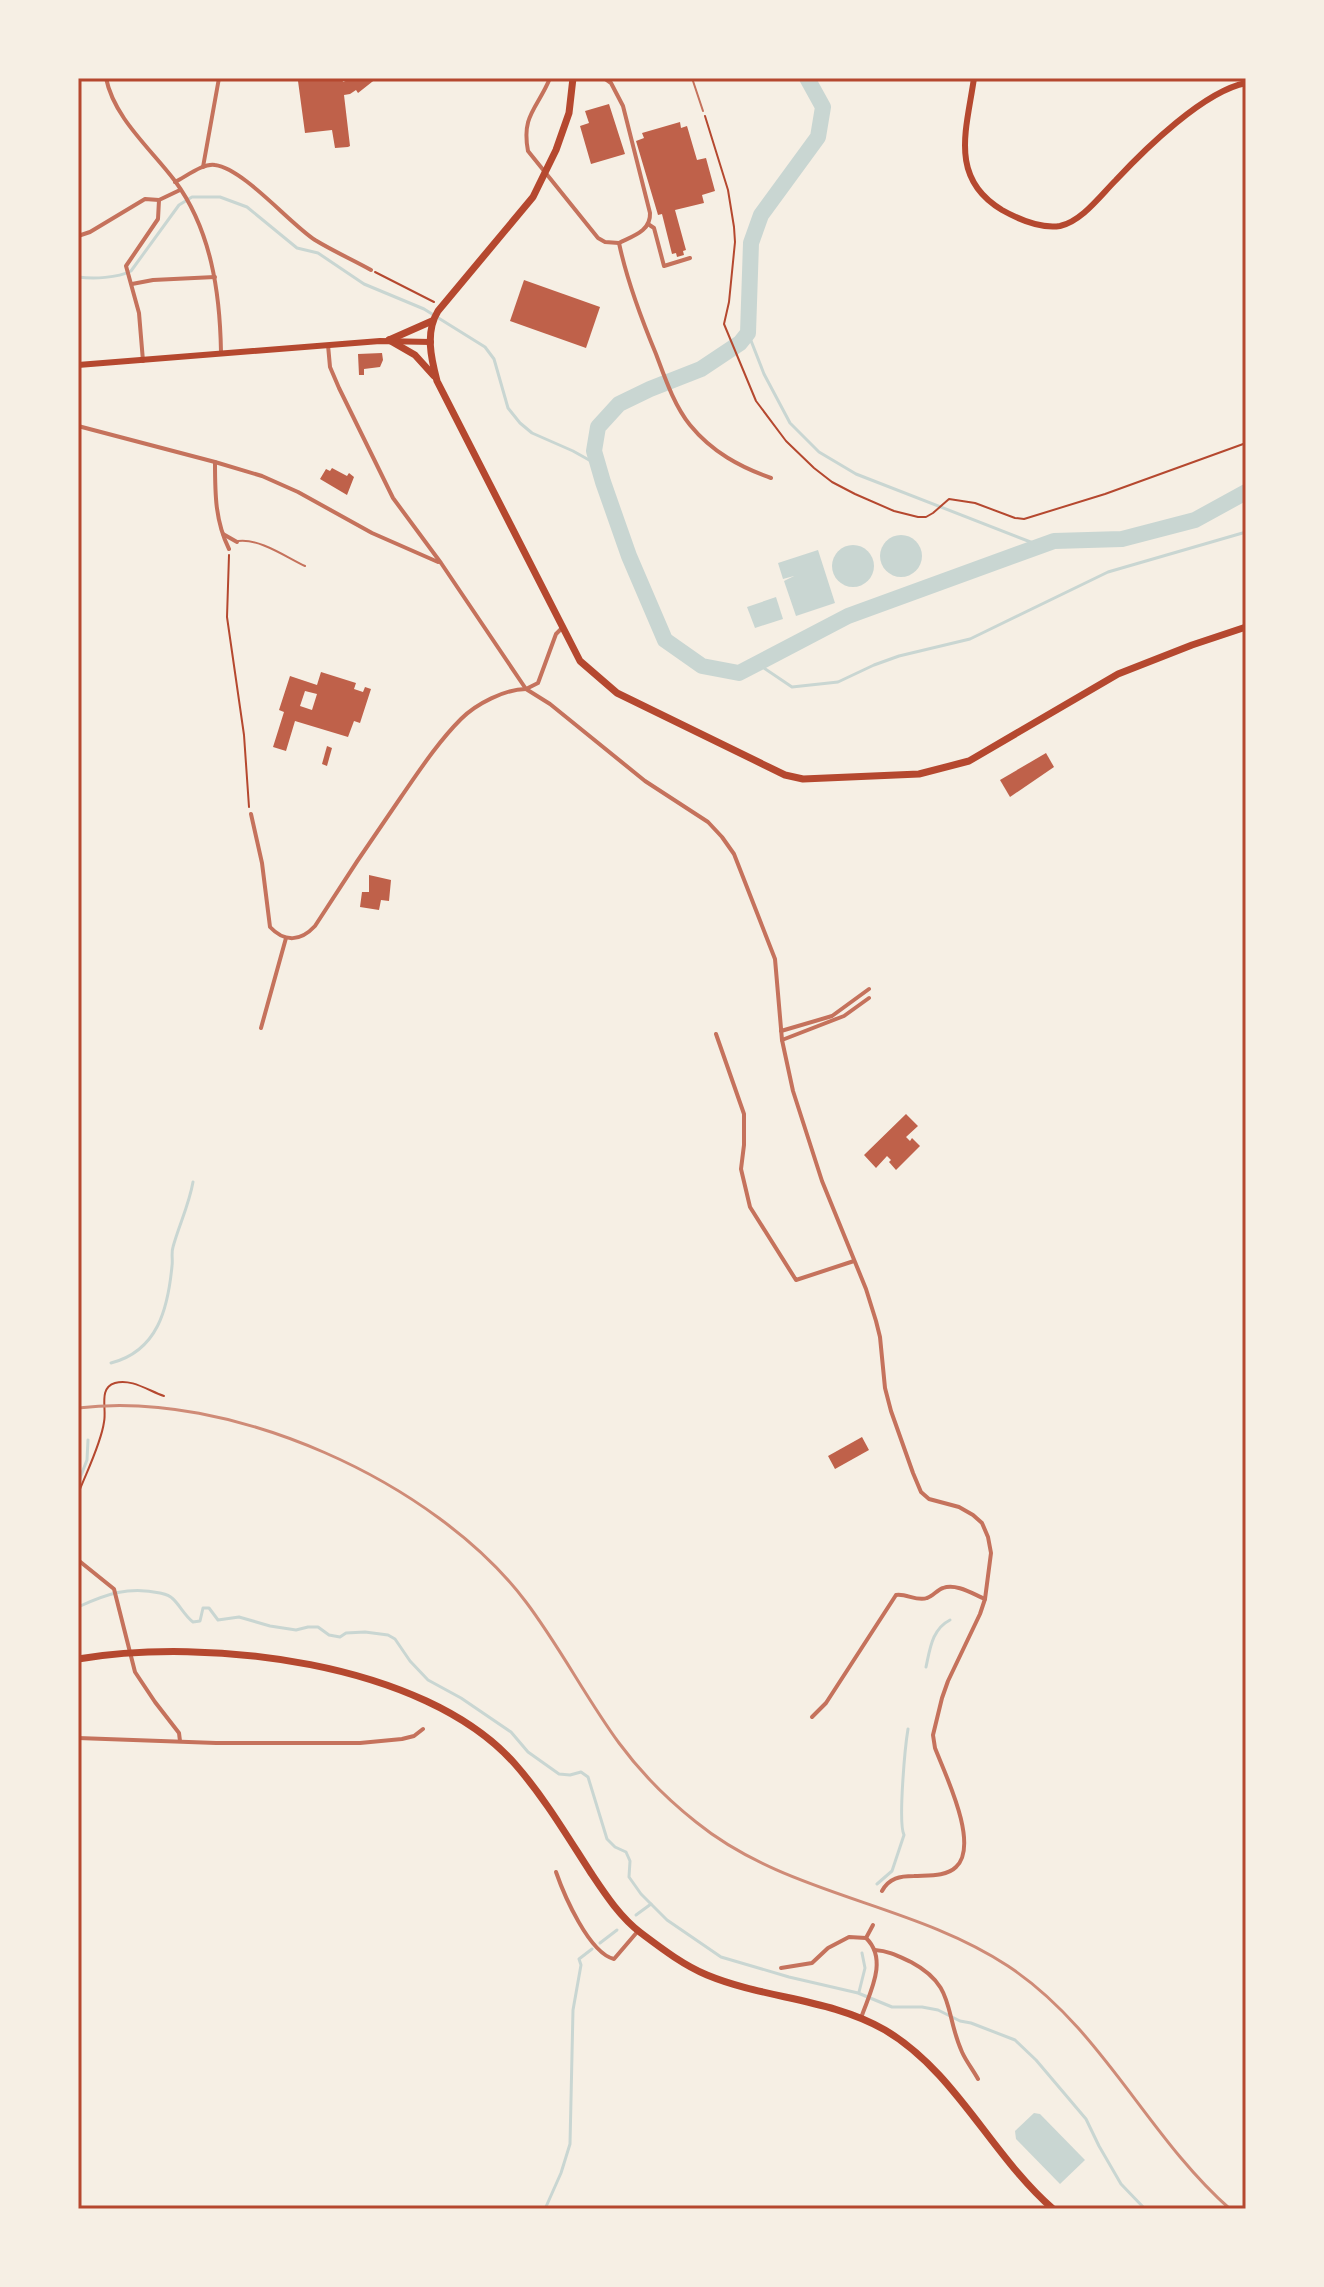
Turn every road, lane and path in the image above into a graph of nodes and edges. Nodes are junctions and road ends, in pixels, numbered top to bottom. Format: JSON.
{"nodes":[{"id":1,"x":106,"y":78,"type":"edge"},
{"id":2,"x":219,"y":78,"type":"edge"},
{"id":3,"x":550,"y":78,"type":"edge"},
{"id":4,"x":573,"y":78,"type":"edge"},
{"id":5,"x":604,"y":78,"type":"edge"},
{"id":6,"x":692,"y":78,"type":"edge"},
{"id":7,"x":974,"y":78,"type":"edge"},
{"id":8,"x":1246,"y":83,"type":"edge"},
{"id":9,"x":703,"y":111,"type":"joint"},
{"id":10,"x":203,"y":167,"type":"junction"},
{"id":11,"x":545,"y":174,"type":"junction"},
{"id":12,"x":175,"y":182,"type":"junction"},
{"id":13,"x":182,"y":193,"type":"junction"},
{"id":14,"x":159,"y":200,"type":"junction"},
{"id":15,"x":648,"y":224,"type":"junction"},
{"id":16,"x":78,"y":236,"type":"edge"},
{"id":17,"x":619,"y":243,"type":"junction"},
{"id":18,"x":690,"y":258,"type":"dead end"},
{"id":19,"x":371,"y":270,"type":"joint"},
{"id":20,"x":215,"y":277,"type":"junction"},
{"id":21,"x":131,"y":282,"type":"junction"},
{"id":22,"x":440,"y":308,"type":"junction"},
{"id":23,"x":433,"y":320,"type":"junction"},
{"id":24,"x":389,"y":340,"type":"junction"},
{"id":25,"x":431,"y":342,"type":"junction"},
{"id":26,"x":328,"y":345,"type":"junction"},
{"id":27,"x":221,"y":352,"type":"junction"},
{"id":28,"x":143,"y":361,"type":"junction"},
{"id":29,"x":78,"y":365,"type":"edge"},
{"id":30,"x":437,"y":381,"type":"junction"},
{"id":31,"x":78,"y":426,"type":"edge"},
{"id":32,"x":1246,"y":443,"type":"edge"},
{"id":33,"x":215,"y":462,"type":"junction"},
{"id":34,"x":771,"y":478,"type":"dead end"},
{"id":35,"x":221,"y":533,"type":"junction"},
{"id":36,"x":237,"y":542,"type":"joint"},
{"id":37,"x":229,"y":549,"type":"joint"},
{"id":38,"x":441,"y":563,"type":"junction"},
{"id":39,"x":305,"y":566,"type":"dead end"},
{"id":40,"x":562,"y":627,"type":"junction"},
{"id":41,"x":1246,"y":627,"type":"edge"},
{"id":42,"x":526,"y":689,"type":"junction"},
{"id":43,"x":251,"y":814,"type":"joint"},
{"id":44,"x":286,"y":938,"type":"junction"},
{"id":45,"x":869,"y":989,"type":"dead end"},
{"id":46,"x":269,"y":991,"type":"junction"},
{"id":47,"x":260,"y":997,"type":"dead end"},
{"id":48,"x":869,"y":998,"type":"dead end"},
{"id":49,"x":261,"y":1028,"type":"dead end"},
{"id":50,"x":781,"y":1031,"type":"junction"},
{"id":51,"x":716,"y":1034,"type":"dead end"},
{"id":52,"x":782,"y":1040,"type":"junction"},
{"id":53,"x":854,"y":1261,"type":"junction"},
{"id":54,"x":164,"y":1396,"type":"dead end"},
{"id":55,"x":78,"y":1494,"type":"edge"},
{"id":56,"x":78,"y":1560,"type":"edge"},
{"id":57,"x":985,"y":1599,"type":"junction"},
{"id":58,"x":131,"y":1653,"type":"junction"},
{"id":59,"x":78,"y":1659,"type":"edge"},
{"id":60,"x":812,"y":1717,"type":"dead end"},
{"id":61,"x":423,"y":1729,"type":"dead end"},
{"id":62,"x":78,"y":1738,"type":"edge"},
{"id":63,"x":180,"y":1741,"type":"junction"},
{"id":64,"x":556,"y":1872,"type":"dead end"},
{"id":65,"x":882,"y":1891,"type":"dead end"},
{"id":66,"x":873,"y":1925,"type":"dead end"},
{"id":67,"x":638,"y":1931,"type":"junction"},
{"id":68,"x":866,"y":1938,"type":"junction"},
{"id":69,"x":875,"y":1950,"type":"junction"},
{"id":70,"x":781,"y":1968,"type":"dead end"},
{"id":71,"x":861,"y":2018,"type":"junction"},
{"id":72,"x":978,"y":2079,"type":"dead end"},
{"id":73,"x":1053,"y":2209,"type":"edge"}],
"edges":[{"from":1,"to":12,"type":"street"},
{"from":2,"to":10,"type":"street"},
{"from":3,"to":11,"type":"street"},
{"from":4,"to":11,"type":"main road"},
{"from":5,"to":15,"type":"street"},
{"from":6,"to":9,"type":"lane"},
{"from":7,"to":8,"type":"main road"},
{"from":9,"to":32,"type":"path"},
{"from":10,"to":12,"type":"street"},
{"from":10,"to":19,"type":"street"},
{"from":11,"to":17,"type":"street"},
{"from":11,"to":22,"type":"main road"},
{"from":12,"to":13,"type":"street"},
{"from":13,"to":14,"type":"street"},
{"from":13,"to":20,"type":"street"},
{"from":14,"to":16,"type":"street"},
{"from":14,"to":21,"type":"street"},
{"from":15,"to":17,"type":"street"},
{"from":15,"to":18,"type":"street"},
{"from":17,"to":34,"type":"street"},
{"from":19,"to":22,"type":"path"},
{"from":20,"to":21,"type":"street"},
{"from":20,"to":27,"type":"street"},
{"from":21,"to":28,"type":"street"},
{"from":22,"to":23,"type":"main road"},
{"from":23,"to":24,"type":"main road"},
{"from":23,"to":25,"type":"main road"},
{"from":24,"to":25,"type":"main road"},
{"from":24,"to":26,"type":"main road"},
{"from":24,"to":30,"type":"main road"},
{"from":25,"to":30,"type":"main road"},
{"from":26,"to":27,"type":"main road"},
{"from":26,"to":38,"type":"street"},
{"from":27,"to":28,"type":"main road"},
{"from":28,"to":29,"type":"main road"},
{"from":30,"to":40,"type":"main road"},
{"from":31,"to":33,"type":"street"},
{"from":33,"to":35,"type":"street"},
{"from":33,"to":38,"type":"street"},
{"from":35,"to":36,"type":"street"},
{"from":35,"to":37,"type":"street"},
{"from":36,"to":39,"type":"lane"},
{"from":37,"to":43,"type":"path"},
{"from":38,"to":42,"type":"street"},
{"from":40,"to":41,"type":"main road"},
{"from":40,"to":42,"type":"street"},
{"from":42,"to":44,"type":"street"},
{"from":42,"to":50,"type":"street"},
{"from":43,"to":44,"type":"street"},
{"from":44,"to":46,"type":"street"},
{"from":45,"to":50,"type":"street"},
{"from":46,"to":47,"type":"street"},
{"from":46,"to":49,"type":"street"},
{"from":48,"to":52,"type":"street"},
{"from":50,"to":52,"type":"street"},
{"from":51,"to":53,"type":"street"},
{"from":52,"to":53,"type":"street"},
{"from":53,"to":57,"type":"street"},
{"from":54,"to":55,"type":"path"},
{"from":56,"to":58,"type":"street"},
{"from":57,"to":60,"type":"street"},
{"from":57,"to":65,"type":"street"},
{"from":58,"to":59,"type":"main road"},
{"from":58,"to":63,"type":"street"},
{"from":58,"to":67,"type":"main road"},
{"from":61,"to":63,"type":"street"},
{"from":62,"to":63,"type":"street"},
{"from":64,"to":67,"type":"street"},
{"from":66,"to":68,"type":"street"},
{"from":67,"to":71,"type":"main road"},
{"from":68,"to":69,"type":"street"},
{"from":68,"to":70,"type":"street"},
{"from":69,"to":71,"type":"street"},
{"from":69,"to":72,"type":"street"},
{"from":71,"to":73,"type":"main road"}]}
